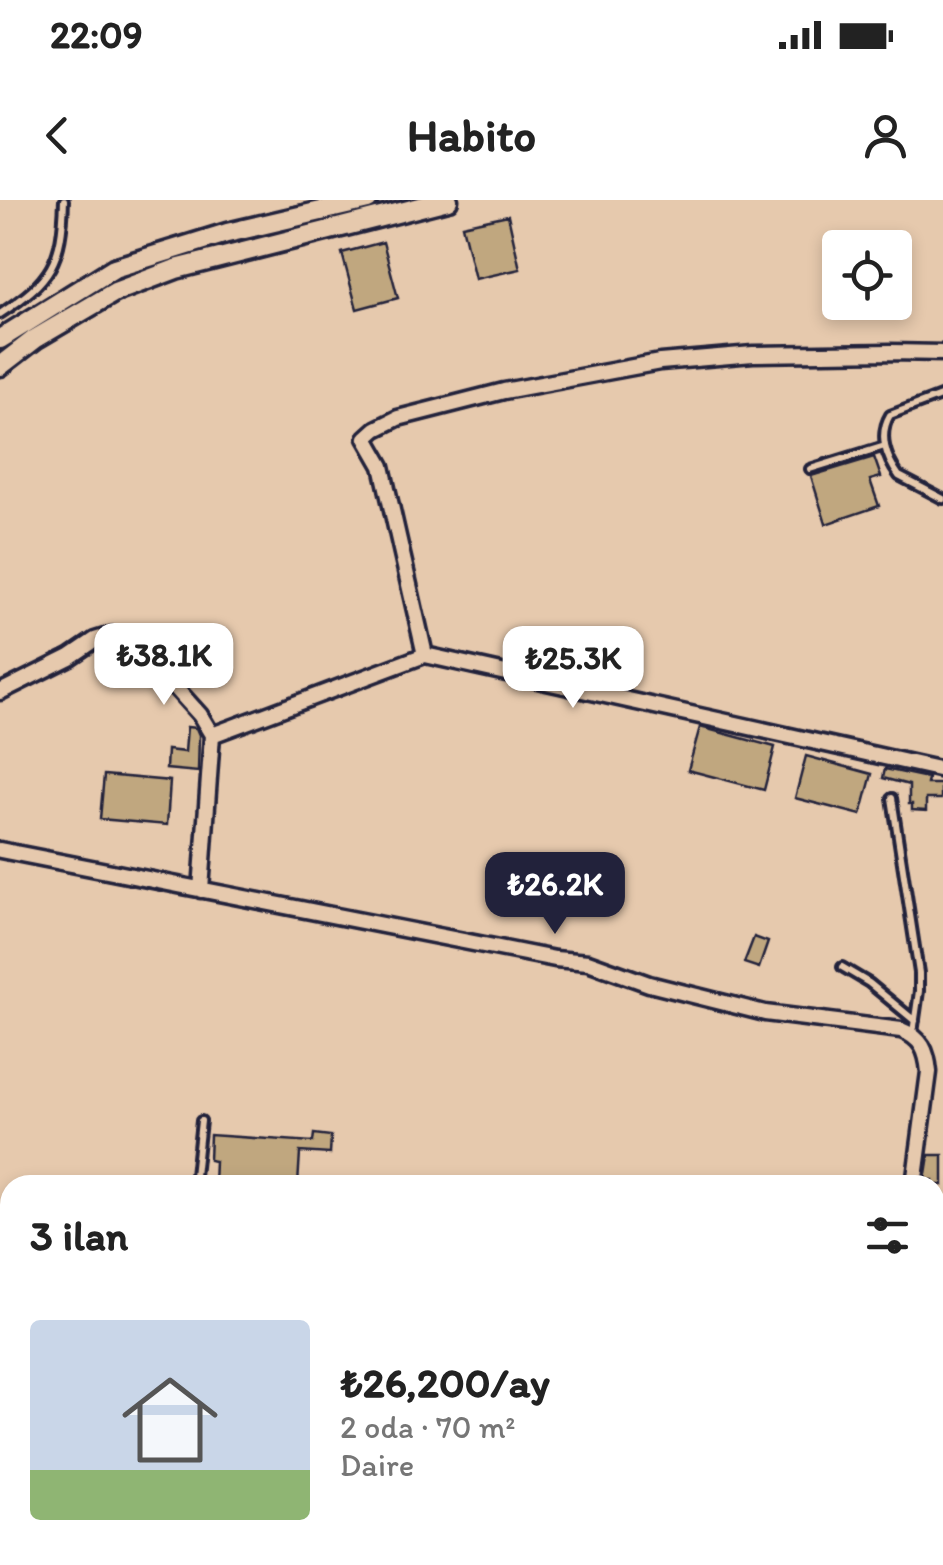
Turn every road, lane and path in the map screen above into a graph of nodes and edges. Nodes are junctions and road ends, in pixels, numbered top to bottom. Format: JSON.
{"nodes":[{"id":1,"x":64,"y":200,"type":"edge"},
{"id":2,"x":368,"y":200,"type":"edge"},
{"id":3,"x":448,"y":200,"type":"edge"},
{"id":4,"x":0,"y":314,"type":"edge"},
{"id":5,"x":0,"y":339,"type":"edge"},
{"id":6,"x":943,"y":354,"type":"edge"},
{"id":7,"x":0,"y":366,"type":"edge"},
{"id":8,"x":943,"y":395,"type":"edge"},
{"id":9,"x":885,"y":446,"type":"junction"},
{"id":10,"x":810,"y":468,"type":"dead end"},
{"id":11,"x":943,"y":499,"type":"edge"},
{"id":12,"x":425,"y":655,"type":"junction"},
{"id":13,"x":0,"y":692,"type":"edge"},
{"id":14,"x":212,"y":735,"type":"junction"},
{"id":15,"x":943,"y":770,"type":"edge"},
{"id":16,"x":892,"y":798,"type":"dead end"},
{"id":17,"x":0,"y":850,"type":"edge"},
{"id":18,"x":201,"y":890,"type":"junction"},
{"id":19,"x":842,"y":967,"type":"dead end"},
{"id":20,"x":918,"y":1034,"type":"junction"},
{"id":21,"x":943,"y":1050,"type":"edge"},
{"id":22,"x":201,"y":1121,"type":"dead end"},
{"id":23,"x":195,"y":1175,"type":"edge"},
{"id":24,"x":915,"y":1175,"type":"edge"}],
"edges":[{"from":1,"to":4,"type":"lane"},
{"from":2,"to":5,"type":"main road"},
{"from":3,"to":7,"type":"main road"},
{"from":6,"to":12,"type":"street"},
{"from":8,"to":9,"type":"lane"},
{"from":9,"to":10,"type":"lane"},
{"from":9,"to":11,"type":"lane"},
{"from":12,"to":14,"type":"street"},
{"from":12,"to":15,"type":"street"},
{"from":13,"to":14,"type":"street"},
{"from":14,"to":18,"type":"street"},
{"from":16,"to":20,"type":"lane"},
{"from":17,"to":18,"type":"street"},
{"from":18,"to":20,"type":"street"},
{"from":19,"to":20,"type":"lane"},
{"from":20,"to":21,"type":"street"},
{"from":20,"to":24,"type":"street"},
{"from":22,"to":23,"type":"lane"}]}
